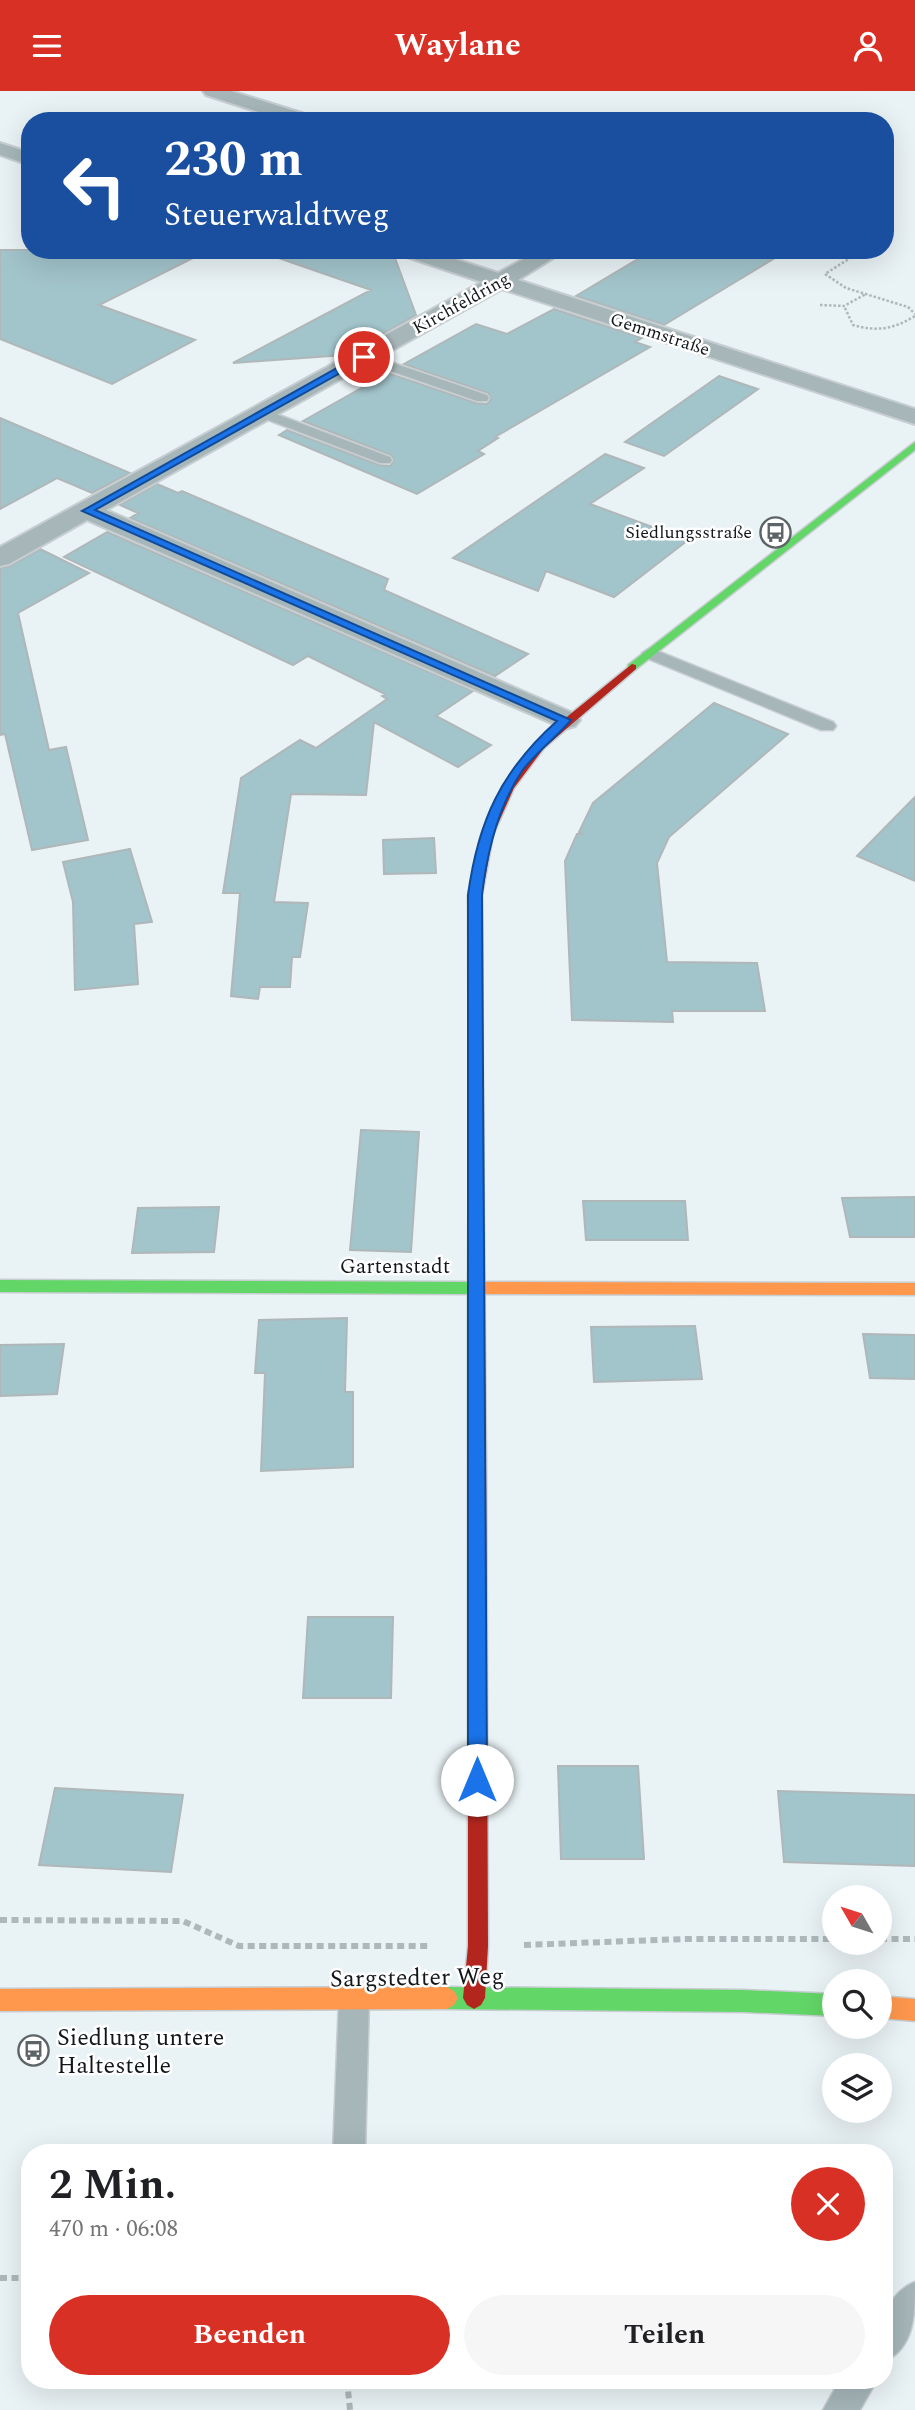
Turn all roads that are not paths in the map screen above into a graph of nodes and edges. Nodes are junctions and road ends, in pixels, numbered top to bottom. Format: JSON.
{"nodes":[{"id":1,"x":212,"y":91,"type":"edge"},
{"id":2,"x":278,"y":112,"type":"edge"},
{"id":3,"x":0,"y":149,"type":"edge"},
{"id":4,"x":21,"y":156,"type":"edge"},
{"id":5,"x":432,"y":259,"type":"edge"},
{"id":6,"x":540,"y":259,"type":"edge"},
{"id":7,"x":500,"y":281,"type":"junction"},
{"id":8,"x":364,"y":357,"type":"junction"},
{"id":9,"x":482,"y":398,"type":"dead end"},
{"id":10,"x":263,"y":413,"type":"junction"},
{"id":11,"x":915,"y":417,"type":"edge"},
{"id":12,"x":915,"y":445,"type":"edge"},
{"id":13,"x":385,"y":460,"type":"dead end"},
{"id":14,"x":87,"y":511,"type":"junction"},
{"id":15,"x":0,"y":558,"type":"edge"},
{"id":16,"x":650,"y":653,"type":"junction"},
{"id":17,"x":565,"y":720,"type":"junction"},
{"id":18,"x":827,"y":726,"type":"dead end"},
{"id":19,"x":0,"y":1286,"type":"edge"},
{"id":20,"x":477,"y":1287,"type":"junction"},
{"id":21,"x":915,"y":1289,"type":"edge"},
{"id":22,"x":474,"y":1999,"type":"junction"},
{"id":23,"x":0,"y":2000,"type":"edge"},
{"id":24,"x":354,"y":2001,"type":"junction"},
{"id":25,"x":822,"y":2004,"type":"edge"},
{"id":26,"x":892,"y":2008,"type":"edge"},
{"id":27,"x":915,"y":2010,"type":"edge"},
{"id":28,"x":349,"y":2144,"type":"edge"},
{"id":29,"x":915,"y":2299,"type":"edge"},
{"id":30,"x":893,"y":2332,"type":"edge"},
{"id":31,"x":854,"y":2389,"type":"edge"},
{"id":32,"x":840,"y":2410,"type":"edge"}],
"edges":[{"from":1,"to":2,"type":"street"},
{"from":3,"to":4,"type":"street"},
{"from":5,"to":7,"type":"street","name":"Gemmstraße"},
{"from":6,"to":7,"type":"street","name":"Kirchfeldring"},
{"from":7,"to":8,"type":"street","name":"Kirchfeldring"},
{"from":7,"to":11,"type":"street","name":"Gemmstraße"},
{"from":8,"to":9,"type":"lane"},
{"from":8,"to":10,"type":"street","name":"Kirchfeldring"},
{"from":10,"to":13,"type":"lane"},
{"from":10,"to":14,"type":"street","name":"Kirchfeldring"},
{"from":12,"to":16,"type":"street"},
{"from":14,"to":15,"type":"street","name":"Kirchfeldring"},
{"from":14,"to":17,"type":"street"},
{"from":16,"to":17,"type":"street"},
{"from":16,"to":18,"type":"lane"},
{"from":17,"to":20,"type":"street"},
{"from":19,"to":20,"type":"street","name":"Gartenstadt"},
{"from":20,"to":21,"type":"street","name":"Gartenstadt"},
{"from":20,"to":22,"type":"street"},
{"from":22,"to":24,"type":"street","name":"Sargstedter Weg"},
{"from":22,"to":25,"type":"street","name":"Sargstedter Weg"},
{"from":23,"to":24,"type":"street","name":"Sargstedter Weg"},
{"from":24,"to":28,"type":"lane"},
{"from":26,"to":27,"type":"street"},
{"from":29,"to":30,"type":"lane"},
{"from":31,"to":32,"type":"lane"}]}
